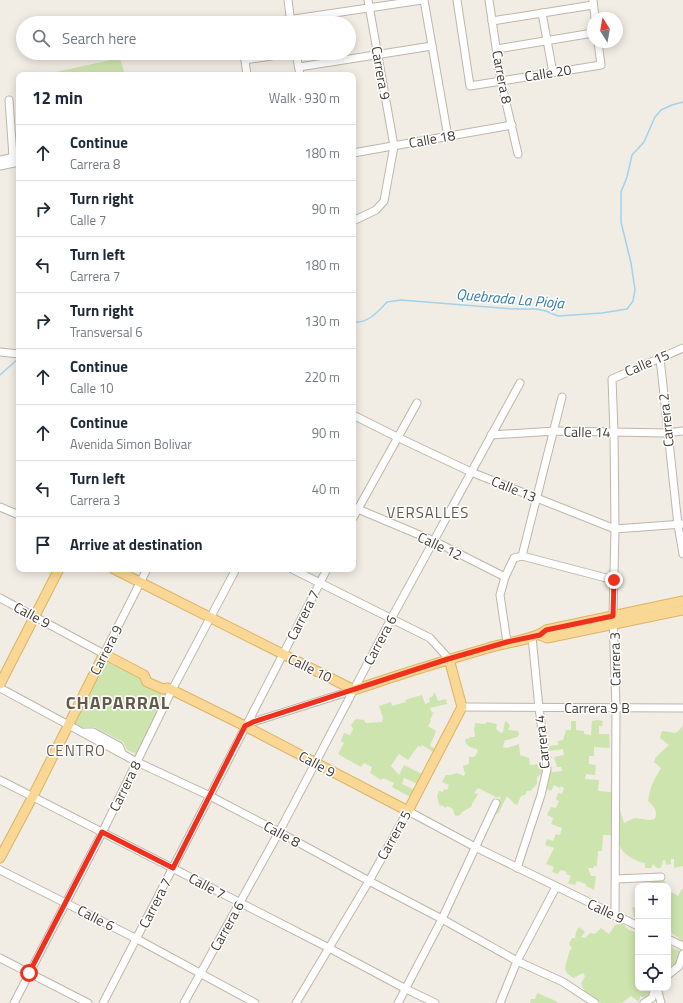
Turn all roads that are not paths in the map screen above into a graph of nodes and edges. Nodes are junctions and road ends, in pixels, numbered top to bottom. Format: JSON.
{"nodes":[{"id":1,"x":288,"y":0,"type":"edge"},
{"id":2,"x":423,"y":0,"type":"edge"},
{"id":3,"x":457,"y":0,"type":"edge"},
{"id":4,"x":489,"y":0,"type":"edge"},
{"id":5,"x":593,"y":2,"type":"edge"},
{"id":6,"x":369,"y":4,"type":"edge"},
{"id":7,"x":594,"y":12,"type":"edge"},
{"id":8,"x":542,"y":13,"type":"junction"},
{"id":9,"x":290,"y":16,"type":"edge"},
{"id":10,"x":314,"y":16,"type":"edge"},
{"id":11,"x":492,"y":21,"type":"junction"},
{"id":12,"x":587,"y":34,"type":"edge"},
{"id":13,"x":547,"y":41,"type":"junction"},
{"id":14,"x":432,"y":46,"type":"junction"},
{"id":15,"x":599,"y":48,"type":"edge"},
{"id":16,"x":497,"y":49,"type":"junction"},
{"id":17,"x":377,"y":54,"type":"junction"},
{"id":18,"x":356,"y":57,"type":"edge"},
{"id":19,"x":244,"y":60,"type":"edge"},
{"id":20,"x":297,"y":60,"type":"edge"},
{"id":21,"x":341,"y":60,"type":"edge"},
{"id":22,"x":298,"y":67,"type":"junction"},
{"id":23,"x":246,"y":72,"type":"edge"},
{"id":24,"x":299,"y":72,"type":"edge"},
{"id":25,"x":553,"y":73,"type":"junction"},
{"id":26,"x":501,"y":81,"type":"junction"},
{"id":27,"x":9,"y":100,"type":"dead end"},
{"id":28,"x":512,"y":125,"type":"junction"},
{"id":29,"x":448,"y":137,"type":"junction"},
{"id":30,"x":394,"y":146,"type":"junction"},
{"id":31,"x":16,"y":151,"type":"edge"},
{"id":32,"x":356,"y":152,"type":"edge"},
{"id":33,"x":518,"y":154,"type":"dead end"},
{"id":34,"x":16,"y":158,"type":"edge"},
{"id":35,"x":16,"y":158,"type":"edge"},
{"id":36,"x":0,"y":160,"type":"edge"},
{"id":37,"x":0,"y":166,"type":"edge"},
{"id":38,"x":356,"y":220,"type":"edge"},
{"id":39,"x":683,"y":348,"type":"edge"},
{"id":40,"x":0,"y":352,"type":"edge"},
{"id":41,"x":16,"y":354,"type":"edge"},
{"id":42,"x":660,"y":358,"type":"junction"},
{"id":43,"x":612,"y":379,"type":"joint"},
{"id":44,"x":520,"y":383,"type":"dead end"},
{"id":45,"x":562,"y":397,"type":"dead end"},
{"id":46,"x":417,"y":403,"type":"dead end"},
{"id":47,"x":356,"y":417,"type":"edge"},
{"id":48,"x":683,"y":430,"type":"edge"},
{"id":49,"x":555,"y":431,"type":"junction"},
{"id":50,"x":614,"y":432,"type":"junction"},
{"id":51,"x":667,"y":433,"type":"junction"},
{"id":52,"x":491,"y":435,"type":"junction"},
{"id":53,"x":397,"y":438,"type":"junction"},
{"id":54,"x":472,"y":472,"type":"junction"},
{"id":55,"x":538,"y":499,"type":"junction"},
{"id":56,"x":356,"y":506,"type":"edge"},
{"id":57,"x":0,"y":507,"type":"edge"},
{"id":58,"x":356,"y":508,"type":"edge"},
{"id":59,"x":16,"y":514,"type":"edge"},
{"id":60,"x":681,"y":525,"type":"edge"},
{"id":61,"x":615,"y":529,"type":"junction"},
{"id":62,"x":434,"y":542,"type":"junction"},
{"id":63,"x":683,"y":554,"type":"edge"},
{"id":64,"x":522,"y":556,"type":"junction"},
{"id":65,"x":58,"y":572,"type":"edge"},
{"id":66,"x":120,"y":572,"type":"edge"},
{"id":67,"x":146,"y":572,"type":"edge"},
{"id":68,"x":234,"y":572,"type":"edge"},
{"id":69,"x":298,"y":572,"type":"edge"},
{"id":70,"x":326,"y":572,"type":"edge"},
{"id":71,"x":505,"y":577,"type":"junction"},
{"id":72,"x":614,"y":580,"type":"junction"},
{"id":73,"x":141,"y":582,"type":"junction"},
{"id":74,"x":320,"y":583,"type":"junction"},
{"id":75,"x":0,"y":598,"type":"edge"},
{"id":76,"x":683,"y":601,"type":"edge"},
{"id":77,"x":683,"y":610,"type":"edge"},
{"id":78,"x":35,"y":617,"type":"junction"},
{"id":79,"x":210,"y":618,"type":"junction"},
{"id":80,"x":391,"y":619,"type":"junction"},
{"id":81,"x":614,"y":620,"type":"junction"},
{"id":82,"x":536,"y":636,"type":"junction"},
{"id":83,"x":507,"y":642,"type":"junction"},
{"id":84,"x":104,"y":654,"type":"junction"},
{"id":85,"x":282,"y":654,"type":"junction"},
{"id":86,"x":448,"y":659,"type":"junction"},
{"id":87,"x":0,"y":684,"type":"edge"},
{"id":88,"x":0,"y":688,"type":"edge"},
{"id":89,"x":172,"y":690,"type":"junction"},
{"id":90,"x":354,"y":690,"type":"junction"},
{"id":91,"x":462,"y":707,"type":"junction"},
{"id":92,"x":539,"y":708,"type":"junction"},
{"id":93,"x":616,"y":708,"type":"junction"},
{"id":94,"x":683,"y":708,"type":"edge"},
{"id":95,"x":69,"y":724,"type":"junction"},
{"id":96,"x":245,"y":726,"type":"junction"},
{"id":97,"x":137,"y":762,"type":"junction"},
{"id":98,"x":316,"y":763,"type":"junction"},
{"id":99,"x":0,"y":780,"type":"edge"},
{"id":100,"x":33,"y":796,"type":"junction"},
{"id":101,"x":210,"y":796,"type":"junction"},
{"id":102,"x":496,"y":803,"type":"dead end"},
{"id":103,"x":408,"y":811,"type":"junction"},
{"id":104,"x":102,"y":832,"type":"junction"},
{"id":105,"x":279,"y":832,"type":"junction"},
{"id":106,"x":475,"y":848,"type":"junction"},
{"id":107,"x":0,"y":858,"type":"edge"},
{"id":108,"x":173,"y":868,"type":"junction"},
{"id":109,"x":517,"y":868,"type":"junction"},
{"id":110,"x":0,"y":870,"type":"edge"},
{"id":111,"x":661,"y":877,"type":"dead end"},
{"id":112,"x":616,"y":879,"type":"junction"},
{"id":113,"x":369,"y":881,"type":"junction"},
{"id":114,"x":556,"y":887,"type":"junction"},
{"id":115,"x":66,"y":902,"type":"junction"},
{"id":116,"x":240,"y":903,"type":"junction"},
{"id":117,"x":615,"y":916,"type":"junction"},
{"id":118,"x":442,"y":919,"type":"junction"},
{"id":119,"x":635,"y":925,"type":"edge"},
{"id":120,"x":137,"y":939,"type":"junction"},
{"id":121,"x":671,"y":940,"type":"edge"},
{"id":122,"x":683,"y":946,"type":"edge"},
{"id":123,"x":329,"y":948,"type":"junction"},
{"id":124,"x":683,"y":954,"type":"edge"},
{"id":125,"x":0,"y":958,"type":"edge"},
{"id":126,"x":517,"y":961,"type":"junction"},
{"id":127,"x":29,"y":973,"type":"junction"},
{"id":128,"x":671,"y":973,"type":"edge"},
{"id":129,"x":200,"y":974,"type":"junction"},
{"id":130,"x":406,"y":990,"type":"junction"},
{"id":131,"x":655,"y":991,"type":"edge"},
{"id":132,"x":657,"y":991,"type":"edge"},
{"id":133,"x":14,"y":1003,"type":"edge"},
{"id":134,"x":88,"y":1003,"type":"edge"},
{"id":135,"x":103,"y":1003,"type":"edge"},
{"id":136,"x":184,"y":1003,"type":"edge"},
{"id":137,"x":255,"y":1003,"type":"edge"},
{"id":138,"x":296,"y":1003,"type":"edge"},
{"id":139,"x":398,"y":1003,"type":"edge"},
{"id":140,"x":435,"y":1003,"type":"edge"},
{"id":141,"x":500,"y":1003,"type":"edge"},
{"id":142,"x":595,"y":1003,"type":"edge"},
{"id":143,"x":644,"y":1003,"type":"edge"},
{"id":144,"x":661,"y":1003,"type":"edge"}],
"edges":[{"from":1,"to":9,"type":"street"},
{"from":2,"to":6,"type":"street"},
{"from":2,"to":14,"type":"street"},
{"from":3,"to":26,"type":"street","name":"Calle 20"},
{"from":4,"to":11,"type":"street","name":"Carrera 8"},
{"from":5,"to":7,"type":"street"},
{"from":5,"to":8,"type":"street"},
{"from":6,"to":10,"type":"street"},
{"from":6,"to":17,"type":"street","name":"Carrera 9"},
{"from":8,"to":11,"type":"street"},
{"from":8,"to":13,"type":"street"},
{"from":11,"to":16,"type":"street","name":"Carrera 8"},
{"from":12,"to":13,"type":"street"},
{"from":13,"to":16,"type":"street"},
{"from":13,"to":25,"type":"street"},
{"from":14,"to":17,"type":"street"},
{"from":14,"to":29,"type":"street"},
{"from":15,"to":25,"type":"street","name":"Calle 20"},
{"from":16,"to":26,"type":"street","name":"Carrera 8"},
{"from":17,"to":18,"type":"street"},
{"from":17,"to":30,"type":"street","name":"Carrera 9"},
{"from":19,"to":23,"type":"street"},
{"from":20,"to":22,"type":"street"},
{"from":21,"to":22,"type":"street"},
{"from":22,"to":24,"type":"street"},
{"from":25,"to":26,"type":"street","name":"Calle 20"},
{"from":26,"to":28,"type":"street","name":"Carrera 8"},
{"from":27,"to":31,"type":"street"},
{"from":28,"to":29,"type":"street","name":"Calle 18"},
{"from":28,"to":33,"type":"street","name":"Carrera 8"},
{"from":29,"to":30,"type":"street","name":"Calle 18"},
{"from":30,"to":32,"type":"street","name":"Calle 18"},
{"from":30,"to":38,"type":"street"},
{"from":34,"to":36,"type":"street"},
{"from":35,"to":37,"type":"street"},
{"from":39,"to":42,"type":"street","name":"Calle 15"},
{"from":40,"to":41,"type":"street"},
{"from":42,"to":43,"type":"street","name":"Calle 15"},
{"from":42,"to":51,"type":"street","name":"Carrera 2"},
{"from":43,"to":50,"type":"street","name":"Carrera 3"},
{"from":44,"to":52,"type":"street","name":"Carrera 6"},
{"from":45,"to":49,"type":"street"},
{"from":46,"to":53,"type":"street"},
{"from":47,"to":53,"type":"street","name":"Calle 13"},
{"from":48,"to":51,"type":"street","name":"Calle 14"},
{"from":49,"to":50,"type":"street","name":"Calle 14"},
{"from":49,"to":52,"type":"street","name":"Calle 14"},
{"from":49,"to":55,"type":"street"},
{"from":50,"to":51,"type":"street","name":"Calle 14"},
{"from":50,"to":61,"type":"street","name":"Carrera 3"},
{"from":51,"to":60,"type":"street","name":"Carrera 2"},
{"from":52,"to":54,"type":"street","name":"Carrera 6"},
{"from":53,"to":54,"type":"street","name":"Calle 13"},
{"from":53,"to":56,"type":"street"},
{"from":54,"to":55,"type":"street","name":"Calle 13"},
{"from":54,"to":62,"type":"street","name":"Carrera 6"},
{"from":55,"to":61,"type":"street","name":"Calle 13"},
{"from":55,"to":64,"type":"street"},
{"from":57,"to":59,"type":"street"},
{"from":58,"to":62,"type":"street","name":"Calle 12"},
{"from":60,"to":61,"type":"street","name":"Calle 13"},
{"from":60,"to":63,"type":"street","name":"Carrera 2"},
{"from":61,"to":72,"type":"street","name":"Carrera 3"},
{"from":62,"to":71,"type":"street","name":"Calle 12"},
{"from":62,"to":80,"type":"street","name":"Carrera 6"},
{"from":64,"to":71,"type":"street"},
{"from":64,"to":72,"type":"street"},
{"from":65,"to":78,"type":"main road"},
{"from":66,"to":73,"type":"main road","name":"Calle 10"},
{"from":67,"to":73,"type":"street","name":"Carrera 9"},
{"from":68,"to":79,"type":"street","name":"Carrera 8"},
{"from":69,"to":74,"type":"street"},
{"from":70,"to":74,"type":"street","name":"Carrera 7"},
{"from":71,"to":83,"type":"street"},
{"from":72,"to":81,"type":"street","name":"Carrera 3"},
{"from":73,"to":79,"type":"main road","name":"Calle 10"},
{"from":73,"to":84,"type":"street","name":"Carrera 9"},
{"from":74,"to":80,"type":"street"},
{"from":74,"to":85,"type":"street","name":"Carrera 7"},
{"from":75,"to":78,"type":"street","name":"Calle 9"},
{"from":76,"to":81,"type":"main road"},
{"from":77,"to":81,"type":"main road"},
{"from":78,"to":84,"type":"street","name":"Calle 9"},
{"from":78,"to":87,"type":"main road"},
{"from":79,"to":85,"type":"main road","name":"Calle 10"},
{"from":79,"to":89,"type":"street","name":"Carrera 8"},
{"from":80,"to":86,"type":"street"},
{"from":80,"to":90,"type":"street","name":"Carrera 6"},
{"from":81,"to":82,"type":"main road"},
{"from":81,"to":93,"type":"street","name":"Carrera 3"},
{"from":82,"to":83,"type":"main road"},
{"from":82,"to":92,"type":"street","name":"Carrera 4"},
{"from":83,"to":86,"type":"main road"},
{"from":84,"to":89,"type":"main road","name":"Calle 9"},
{"from":84,"to":95,"type":"main road","name":"Carrera 9"},
{"from":85,"to":90,"type":"main road","name":"Calle 10"},
{"from":85,"to":96,"type":"street","name":"Carrera 7"},
{"from":86,"to":90,"type":"main road"},
{"from":86,"to":91,"type":"main road"},
{"from":88,"to":95,"type":"street","name":"Calle 8"},
{"from":89,"to":96,"type":"main road","name":"Calle 9"},
{"from":89,"to":97,"type":"street","name":"Carrera 8"},
{"from":90,"to":96,"type":"street"},
{"from":90,"to":98,"type":"street","name":"Carrera 6"},
{"from":91,"to":92,"type":"street","name":"Carrera 9 B"},
{"from":91,"to":103,"type":"main road","name":"Carrera 5"},
{"from":92,"to":93,"type":"street","name":"Carrera 9 B"},
{"from":92,"to":109,"type":"street","name":"Carrera 4"},
{"from":93,"to":94,"type":"street","name":"Carrera 9 B"},
{"from":93,"to":112,"type":"street","name":"Carrera 3"},
{"from":95,"to":97,"type":"street","name":"Calle 8"},
{"from":95,"to":100,"type":"main road","name":"Carrera 9"},
{"from":96,"to":98,"type":"main road","name":"Calle 9"},
{"from":96,"to":101,"type":"street","name":"Carrera 7"},
{"from":97,"to":101,"type":"street","name":"Calle 8"},
{"from":97,"to":104,"type":"street","name":"Carrera 8"},
{"from":98,"to":103,"type":"main road","name":"Calle 9"},
{"from":98,"to":105,"type":"street","name":"Carrera 6"},
{"from":99,"to":100,"type":"street","name":"Calle 7"},
{"from":100,"to":104,"type":"street","name":"Calle 7"},
{"from":100,"to":107,"type":"main road","name":"Carrera 9"},
{"from":101,"to":105,"type":"street","name":"Calle 8"},
{"from":101,"to":108,"type":"street","name":"Carrera 7"},
{"from":102,"to":106,"type":"street"},
{"from":103,"to":106,"type":"street","name":"Calle 9"},
{"from":103,"to":113,"type":"street","name":"Carrera 5"},
{"from":104,"to":108,"type":"street","name":"Calle 7"},
{"from":104,"to":115,"type":"street","name":"Carrera 8"},
{"from":105,"to":113,"type":"street","name":"Calle 8"},
{"from":105,"to":116,"type":"street","name":"Carrera 6"},
{"from":106,"to":109,"type":"street","name":"Calle 9"},
{"from":106,"to":118,"type":"street"},
{"from":108,"to":116,"type":"street","name":"Calle 7"},
{"from":108,"to":120,"type":"street","name":"Carrera 7"},
{"from":109,"to":114,"type":"street","name":"Calle 9"},
{"from":110,"to":115,"type":"street","name":"Calle 6"},
{"from":111,"to":112,"type":"street"},
{"from":112,"to":117,"type":"street","name":"Carrera 3"},
{"from":113,"to":118,"type":"street","name":"Calle 8"},
{"from":113,"to":123,"type":"street","name":"Carrera 5"},
{"from":114,"to":117,"type":"street","name":"Calle 9"},
{"from":114,"to":126,"type":"street"},
{"from":115,"to":120,"type":"street","name":"Calle 6"},
{"from":115,"to":127,"type":"street","name":"Carrera 8"},
{"from":116,"to":123,"type":"street","name":"Calle 7"},
{"from":116,"to":129,"type":"street","name":"Carrera 6"},
{"from":117,"to":119,"type":"street","name":"Calle 9"},
{"from":118,"to":126,"type":"street","name":"Calle 8"},
{"from":118,"to":130,"type":"street"},
{"from":120,"to":129,"type":"street","name":"Calle 6"},
{"from":120,"to":135,"type":"street","name":"Carrera 7"},
{"from":121,"to":122,"type":"street"},
{"from":123,"to":130,"type":"street","name":"Calle 7"},
{"from":123,"to":138,"type":"street","name":"Carrera 5"},
{"from":124,"to":128,"type":"street"},
{"from":125,"to":127,"type":"street"},
{"from":126,"to":141,"type":"street"},
{"from":126,"to":142,"type":"street","name":"Calle 8"},
{"from":127,"to":133,"type":"street","name":"Carrera 8"},
{"from":127,"to":134,"type":"street"},
{"from":129,"to":136,"type":"street","name":"Carrera 6"},
{"from":129,"to":137,"type":"street","name":"Calle 6"},
{"from":130,"to":139,"type":"street"},
{"from":130,"to":140,"type":"street","name":"Calle 7"},
{"from":131,"to":143,"type":"street"},
{"from":132,"to":144,"type":"street"}]}
